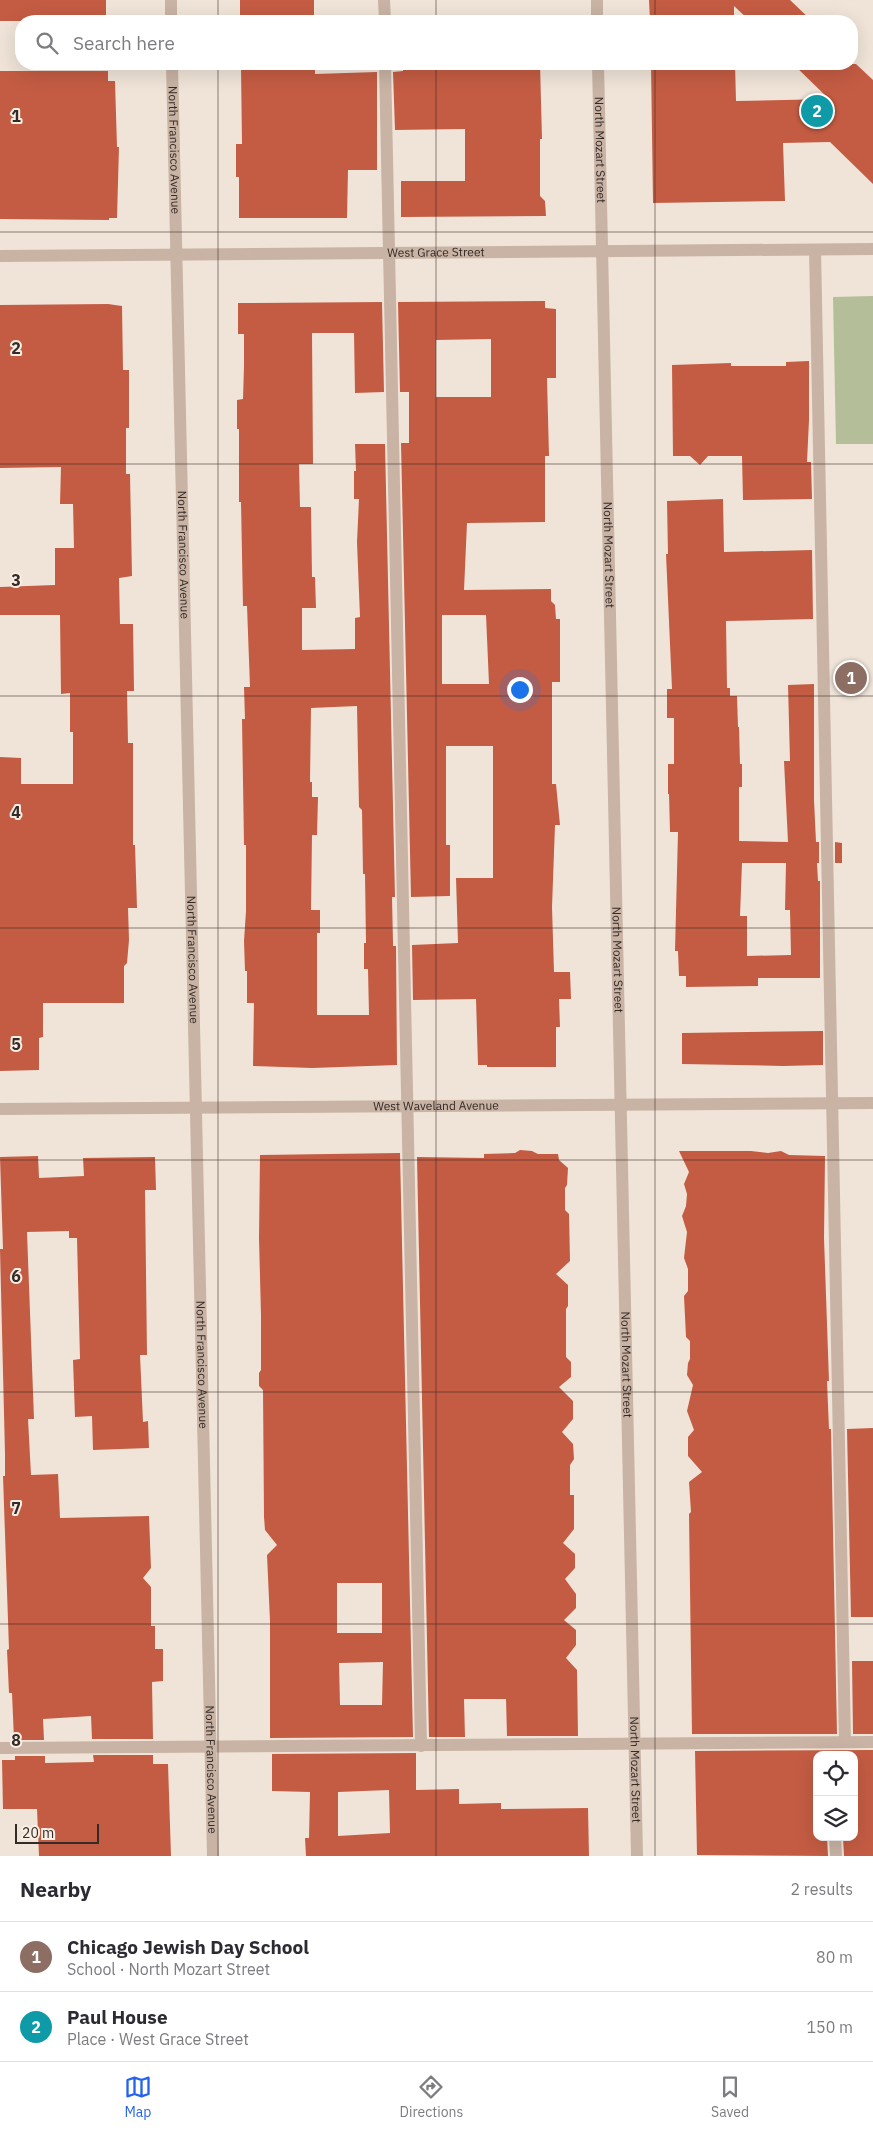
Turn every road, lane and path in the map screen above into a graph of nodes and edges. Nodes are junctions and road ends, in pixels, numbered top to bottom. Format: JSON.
{"nodes":[{"id":1,"x":171,"y":0,"type":"edge"},
{"id":2,"x":384,"y":0,"type":"edge"},
{"id":3,"x":597,"y":0,"type":"edge"},
{"id":4,"x":171,"y":15,"type":"edge"},
{"id":5,"x":384,"y":15,"type":"edge"},
{"id":6,"x":597,"y":15,"type":"edge"},
{"id":7,"x":172,"y":70,"type":"edge"},
{"id":8,"x":385,"y":70,"type":"edge"},
{"id":9,"x":598,"y":70,"type":"edge"},
{"id":10,"x":873,"y":249,"type":"edge"},
{"id":11,"x":815,"y":250,"type":"junction"},
{"id":12,"x":602,"y":252,"type":"junction"},
{"id":13,"x":390,"y":253,"type":"junction"},
{"id":14,"x":176,"y":255,"type":"junction"},
{"id":15,"x":0,"y":256,"type":"edge"},
{"id":16,"x":873,"y":1102,"type":"edge"},
{"id":17,"x":832,"y":1103,"type":"junction"},
{"id":18,"x":621,"y":1105,"type":"junction"},
{"id":19,"x":408,"y":1106,"type":"junction"},
{"id":20,"x":196,"y":1107,"type":"junction"},
{"id":21,"x":0,"y":1109,"type":"edge"},
{"id":22,"x":873,"y":1742,"type":"edge"},
{"id":23,"x":635,"y":1744,"type":"junction"},
{"id":24,"x":421,"y":1746,"type":"junction"},
{"id":25,"x":838,"y":1746,"type":"edge"},
{"id":26,"x":210,"y":1747,"type":"junction"},
{"id":27,"x":0,"y":1748,"type":"edge"},
{"id":28,"x":835,"y":1841,"type":"edge"},
{"id":29,"x":213,"y":1856,"type":"edge"},
{"id":30,"x":636,"y":1856,"type":"edge"},
{"id":31,"x":836,"y":1856,"type":"edge"}],
"edges":[{"from":1,"to":4,"type":"street"},
{"from":2,"to":5,"type":"street"},
{"from":3,"to":6,"type":"street"},
{"from":7,"to":14,"type":"street","name":"North Francisco Avenue"},
{"from":8,"to":13,"type":"street"},
{"from":9,"to":12,"type":"street","name":"North Mozart Street"},
{"from":10,"to":11,"type":"street","name":"West Grace Street"},
{"from":11,"to":12,"type":"street","name":"West Grace Street"},
{"from":11,"to":17,"type":"street"},
{"from":12,"to":13,"type":"street","name":"West Grace Street"},
{"from":12,"to":18,"type":"street","name":"North Mozart Street"},
{"from":13,"to":14,"type":"street","name":"West Grace Street"},
{"from":13,"to":19,"type":"street"},
{"from":14,"to":15,"type":"street","name":"West Grace Street"},
{"from":14,"to":20,"type":"street","name":"North Francisco Avenue"},
{"from":16,"to":17,"type":"street","name":"West Waveland Avenue"},
{"from":17,"to":18,"type":"street","name":"West Waveland Avenue"},
{"from":17,"to":25,"type":"street"},
{"from":18,"to":19,"type":"street","name":"West Waveland Avenue"},
{"from":18,"to":23,"type":"street","name":"North Mozart Street"},
{"from":19,"to":20,"type":"street","name":"West Waveland Avenue"},
{"from":19,"to":24,"type":"street"},
{"from":20,"to":21,"type":"street","name":"West Waveland Avenue"},
{"from":20,"to":26,"type":"street","name":"North Francisco Avenue"},
{"from":22,"to":25,"type":"street"},
{"from":23,"to":24,"type":"street"},
{"from":23,"to":25,"type":"street"},
{"from":23,"to":30,"type":"street","name":"North Mozart Street"},
{"from":24,"to":26,"type":"street"},
{"from":26,"to":27,"type":"street"},
{"from":26,"to":29,"type":"street","name":"North Francisco Avenue"},
{"from":28,"to":31,"type":"street"}]}
